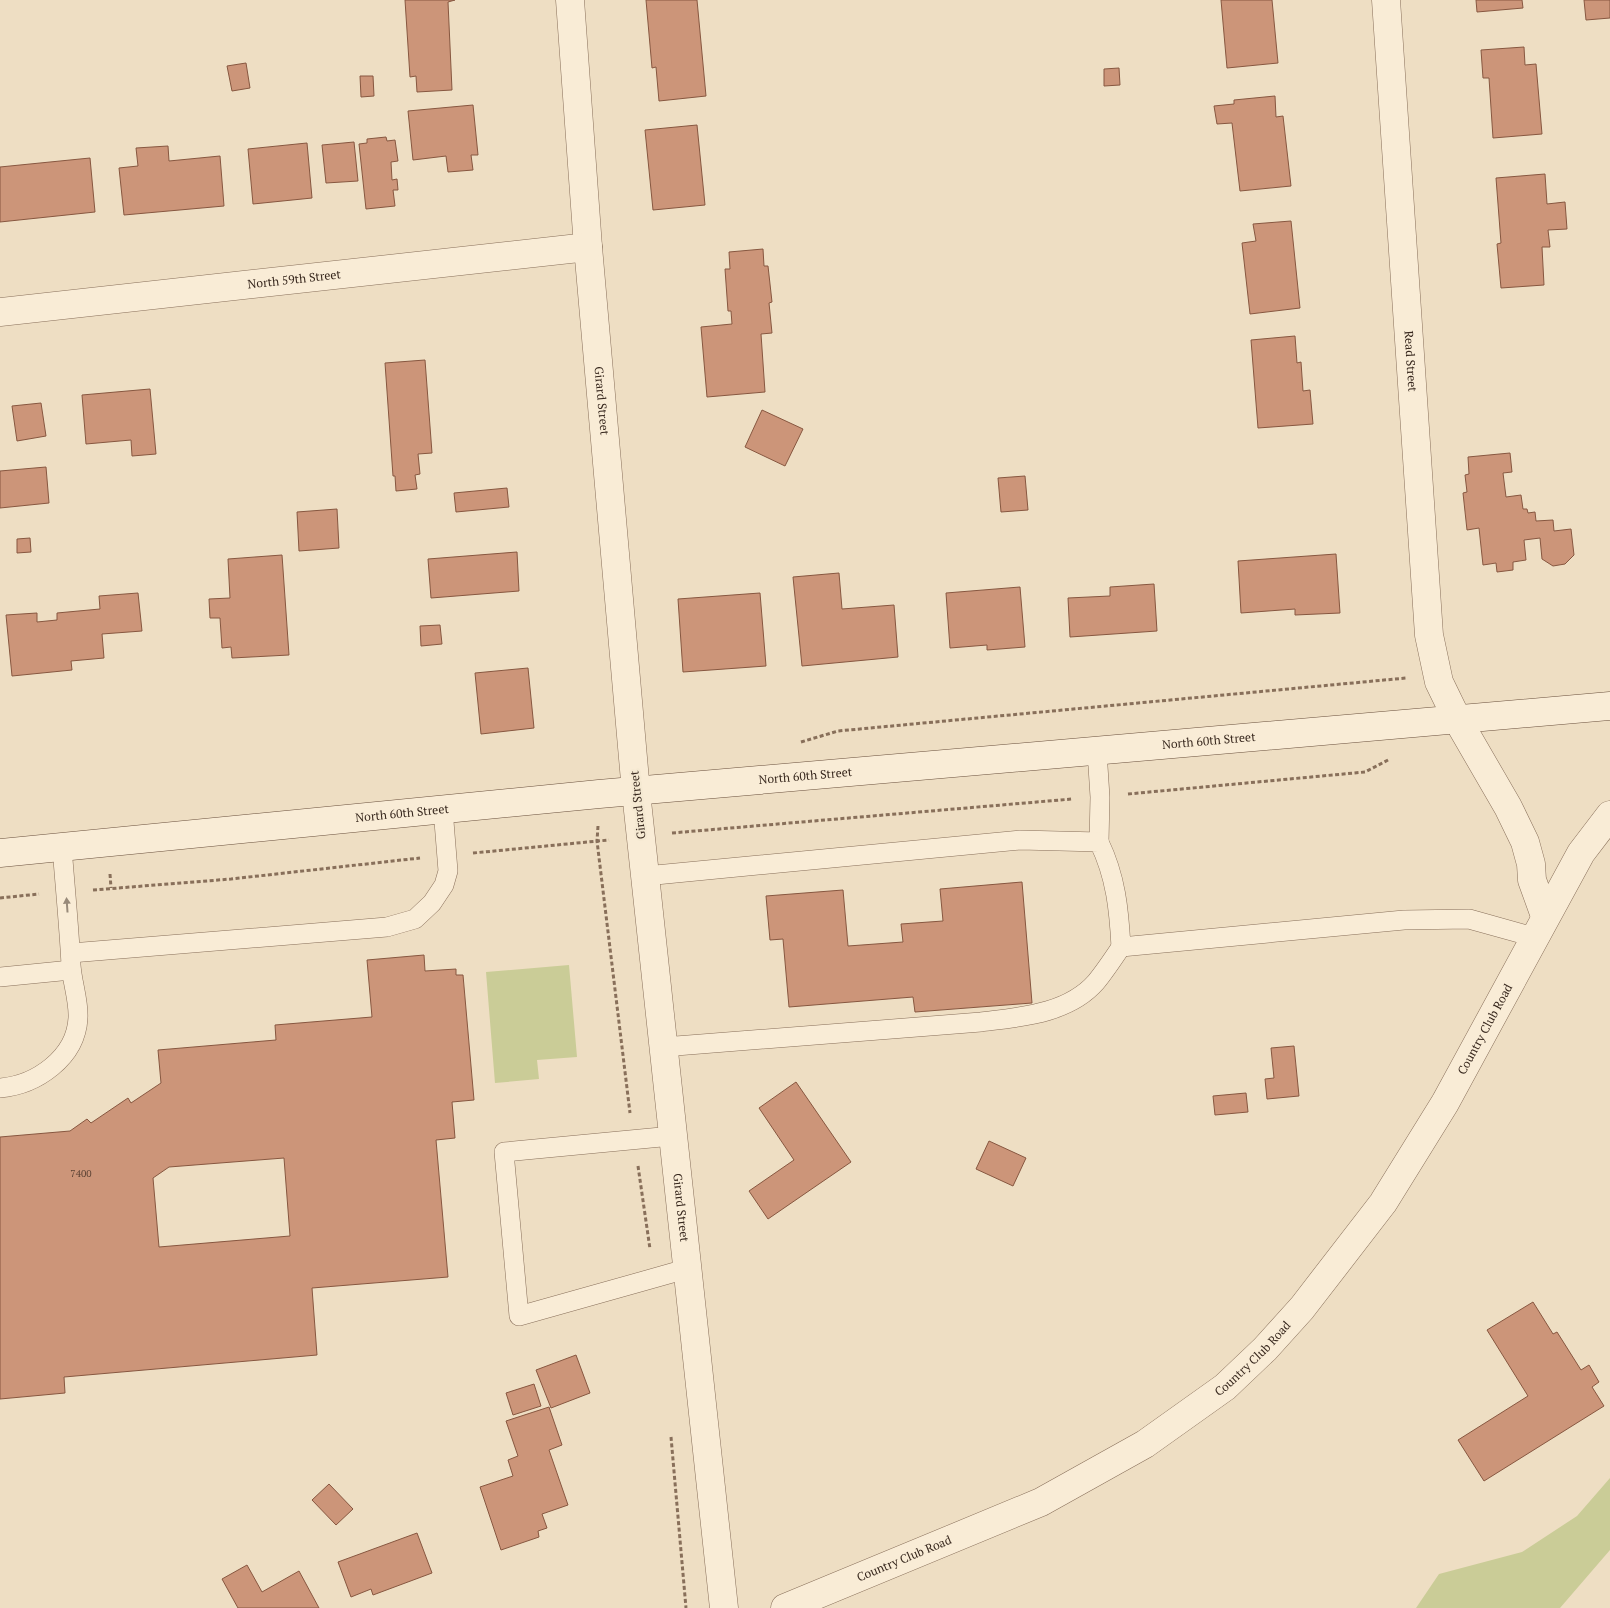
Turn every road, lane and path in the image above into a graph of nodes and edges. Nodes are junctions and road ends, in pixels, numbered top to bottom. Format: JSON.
{"nodes":[{"id":1,"x":570,"y":0,"type":"edge"},
{"id":2,"x":1386,"y":0,"type":"edge"},
{"id":3,"x":588,"y":247,"type":"junction"},
{"id":4,"x":0,"y":312,"type":"edge"},
{"id":5,"x":1439,"y":682,"type":"junction"},
{"id":6,"x":1610,"y":706,"type":"edge"},
{"id":7,"x":1457,"y":720,"type":"junction"},
{"id":8,"x":797,"y":743,"type":"dead end"},
{"id":9,"x":1098,"y":751,"type":"junction"},
{"id":10,"x":1395,"y":757,"type":"dead end"},
{"id":11,"x":636,"y":792,"type":"junction"},
{"id":12,"x":1100,"y":797,"type":"junction"},
{"id":13,"x":443,"y":810,"type":"junction"},
{"id":14,"x":1610,"y":815,"type":"edge"},
{"id":15,"x":671,"y":833,"type":"dead end"},
{"id":16,"x":1099,"y":842,"type":"junction"},
{"id":17,"x":62,"y":847,"type":"junction"},
{"id":18,"x":0,"y":853,"type":"edge"},
{"id":19,"x":447,"y":855,"type":"junction"},
{"id":20,"x":645,"y":876,"type":"junction"},
{"id":21,"x":111,"y":888,"type":"dead end"},
{"id":22,"x":1539,"y":926,"type":"junction"},
{"id":23,"x":1121,"y":947,"type":"junction"},
{"id":24,"x":71,"y":962,"type":"junction"},
{"id":25,"x":0,"y":977,"type":"edge"},
{"id":26,"x":663,"y":1047,"type":"junction"},
{"id":27,"x":0,"y":1088,"type":"edge"},
{"id":28,"x":672,"y":1136,"type":"junction"},
{"id":29,"x":634,"y":1140,"type":"junction"},
{"id":30,"x":686,"y":1269,"type":"junction"},
{"id":31,"x":655,"y":1278,"type":"junction"},
{"id":32,"x":670,"y":1429,"type":"dead end"},
{"id":33,"x":686,"y":1608,"type":"edge"},
{"id":34,"x":724,"y":1608,"type":"edge"},
{"id":35,"x":785,"y":1608,"type":"edge"}],
"edges":[{"from":1,"to":3,"type":"street","name":"Girard Street"},
{"from":2,"to":5,"type":"street","name":"Read Street"},
{"from":3,"to":4,"type":"street","name":"North 59th Street"},
{"from":3,"to":11,"type":"street","name":"Girard Street"},
{"from":5,"to":7,"type":"street","name":"Read Street"},
{"from":5,"to":8,"type":"path"},
{"from":6,"to":7,"type":"street","name":"North 60th Street"},
{"from":7,"to":9,"type":"street","name":"North 60th Street"},
{"from":7,"to":22,"type":"street"},
{"from":9,"to":11,"type":"street","name":"North 60th Street"},
{"from":9,"to":12,"type":"lane"},
{"from":10,"to":12,"type":"path"},
{"from":11,"to":13,"type":"street","name":"North 60th Street"},
{"from":11,"to":20,"type":"street","name":"Girard Street"},
{"from":12,"to":15,"type":"path"},
{"from":12,"to":16,"type":"lane"},
{"from":13,"to":17,"type":"street","name":"North 60th Street"},
{"from":13,"to":19,"type":"lane"},
{"from":14,"to":22,"type":"street","name":"Country Club Road"},
{"from":16,"to":20,"type":"lane"},
{"from":16,"to":23,"type":"lane"},
{"from":17,"to":18,"type":"street","name":"North 60th Street"},
{"from":24,"to":17,"type":"lane","one_way":true},
{"from":19,"to":21,"type":"path"},
{"from":19,"to":24,"type":"lane"},
{"from":19,"to":29,"type":"path"},
{"from":20,"to":26,"type":"street","name":"Girard Street"},
{"from":22,"to":23,"type":"lane"},
{"from":22,"to":35,"type":"street","name":"Country Club Road"},
{"from":23,"to":26,"type":"lane"},
{"from":24,"to":25,"type":"lane"},
{"from":24,"to":27,"type":"lane"},
{"from":26,"to":28,"type":"street","name":"Girard Street"},
{"from":28,"to":29,"type":"lane"},
{"from":28,"to":30,"type":"street","name":"Girard Street"},
{"from":29,"to":31,"type":"path"},
{"from":29,"to":31,"type":"lane"},
{"from":30,"to":31,"type":"lane"},
{"from":30,"to":34,"type":"street","name":"Girard Street"},
{"from":32,"to":33,"type":"path"}]}
